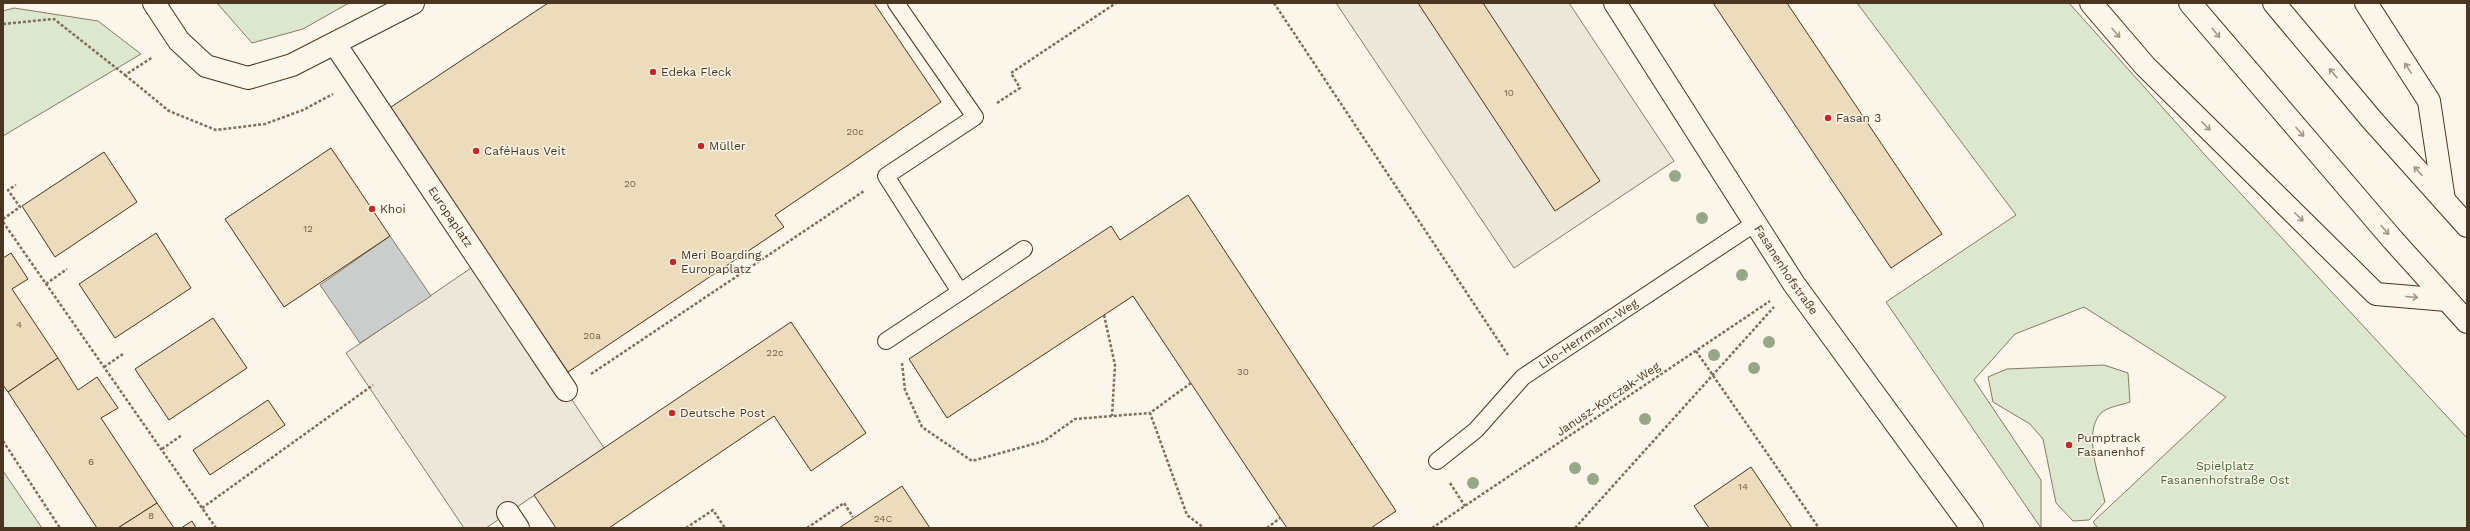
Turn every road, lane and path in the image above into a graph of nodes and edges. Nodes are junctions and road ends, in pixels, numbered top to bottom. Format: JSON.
{"nodes":[{"id":1,"x":154,"y":3,"type":"edge"},
{"id":2,"x":413,"y":3,"type":"edge"},
{"id":3,"x":896,"y":3,"type":"edge"},
{"id":4,"x":1116,"y":3,"type":"edge"},
{"id":5,"x":1274,"y":3,"type":"edge"},
{"id":6,"x":1615,"y":3,"type":"edge"},
{"id":7,"x":2090,"y":3,"type":"edge"},
{"id":8,"x":2190,"y":3,"type":"edge"},
{"id":9,"x":2274,"y":3,"type":"edge"},
{"id":10,"x":2366,"y":3,"type":"edge"},
{"id":11,"x":3,"y":24,"type":"edge"},
{"id":12,"x":178,"y":40,"type":"junction"},
{"id":13,"x":335,"y":44,"type":"junction"},
{"id":14,"x":976,"y":117,"type":"junction"},
{"id":15,"x":886,"y":176,"type":"junction"},
{"id":16,"x":16,"y":185,"type":"dead end"},
{"id":17,"x":2444,"y":200,"type":"junction"},
{"id":18,"x":3,"y":219,"type":"edge"},
{"id":19,"x":3,"y":222,"type":"edge"},
{"id":20,"x":1754,"y":224,"type":"junction"},
{"id":21,"x":2467,"y":226,"type":"edge"},
{"id":22,"x":1024,"y":249,"type":"dead end"},
{"id":23,"x":67,"y":269,"type":"dead end"},
{"id":24,"x":46,"y":284,"type":"junction"},
{"id":25,"x":1794,"y":284,"type":"junction"},
{"id":26,"x":960,"y":292,"type":"junction"},
{"id":27,"x":2448,"y":300,"type":"junction"},
{"id":28,"x":1104,"y":315,"type":"dead end"},
{"id":29,"x":2467,"y":322,"type":"edge"},
{"id":30,"x":899,"y":332,"type":"junction"},
{"id":31,"x":886,"y":341,"type":"dead end"},
{"id":32,"x":1696,"y":351,"type":"junction"},
{"id":33,"x":123,"y":354,"type":"dead end"},
{"id":34,"x":104,"y":367,"type":"junction"},
{"id":35,"x":1713,"y":376,"type":"junction"},
{"id":36,"x":1523,"y":377,"type":"junction"},
{"id":37,"x":1191,"y":383,"type":"dead end"},
{"id":38,"x":373,"y":385,"type":"dead end"},
{"id":39,"x":566,"y":390,"type":"joint"},
{"id":40,"x":1150,"y":413,"type":"junction"},
{"id":41,"x":1112,"y":416,"type":"junction"},
{"id":42,"x":182,"y":435,"type":"dead end"},
{"id":43,"x":3,"y":441,"type":"edge"},
{"id":44,"x":162,"y":449,"type":"junction"},
{"id":45,"x":1437,"y":461,"type":"dead end"},
{"id":46,"x":202,"y":508,"type":"junction"},
{"id":47,"x":853,"y":517,"type":"dead end"},
{"id":48,"x":1280,"y":518,"type":"dead end"},
{"id":49,"x":809,"y":527,"type":"edge"},
{"id":50,"x":60,"y":528,"type":"edge"},
{"id":51,"x":216,"y":528,"type":"edge"},
{"id":52,"x":686,"y":528,"type":"edge"},
{"id":53,"x":725,"y":528,"type":"edge"},
{"id":54,"x":1204,"y":528,"type":"edge"},
{"id":55,"x":1268,"y":528,"type":"edge"},
{"id":56,"x":1432,"y":528,"type":"edge"},
{"id":57,"x":1575,"y":528,"type":"edge"},
{"id":58,"x":1819,"y":528,"type":"edge"},
{"id":59,"x":1972,"y":528,"type":"edge"}],
"edges":[{"from":1,"to":12,"type":"main road"},
{"from":2,"to":13,"type":"main road"},
{"from":3,"to":14,"type":"lane"},
{"from":4,"to":14,"type":"path"},
{"from":5,"to":36,"type":"path"},
{"from":6,"to":20,"type":"main road","name":"Fasanenhofstraße"},
{"from":7,"to":27,"type":"main road","one_way":true},
{"from":8,"to":27,"type":"main road","one_way":true},
{"from":17,"to":9,"type":"main road","one_way":true},
{"from":17,"to":10,"type":"main road","one_way":true},
{"from":11,"to":12,"type":"path"},
{"from":12,"to":13,"type":"main road"},
{"from":13,"to":39,"type":"main road","name":"Europaplatz"},
{"from":14,"to":15,"type":"lane"},
{"from":15,"to":26,"type":"lane"},
{"from":15,"to":39,"type":"path"},
{"from":16,"to":18,"type":"path"},
{"from":17,"to":21,"type":"main road"},
{"from":19,"to":24,"type":"path"},
{"from":20,"to":25,"type":"main road","name":"Fasanenhofstraße"},
{"from":20,"to":36,"type":"lane","name":"Lilo-Herrmann-Weg"},
{"from":22,"to":26,"type":"lane"},
{"from":23,"to":24,"type":"path"},
{"from":24,"to":34,"type":"path"},
{"from":25,"to":32,"type":"path","name":"Janusz-Korczak-Weg"},
{"from":25,"to":35,"type":"path"},
{"from":25,"to":59,"type":"main road","name":"Fasanenhofstraße"},
{"from":26,"to":30,"type":"lane"},
{"from":27,"to":29,"type":"main road"},
{"from":28,"to":41,"type":"path"},
{"from":30,"to":31,"type":"lane"},
{"from":30,"to":41,"type":"path"},
{"from":32,"to":35,"type":"path"},
{"from":32,"to":56,"type":"path","name":"Janusz-Korczak-Weg"},
{"from":33,"to":34,"type":"path"},
{"from":34,"to":44,"type":"path"},
{"from":35,"to":57,"type":"path"},
{"from":35,"to":58,"type":"path"},
{"from":36,"to":45,"type":"lane","name":"Lilo-Herrmann-Weg"},
{"from":37,"to":40,"type":"path"},
{"from":38,"to":46,"type":"path"},
{"from":40,"to":41,"type":"path"},
{"from":40,"to":54,"type":"path"},
{"from":42,"to":44,"type":"path"},
{"from":43,"to":50,"type":"path"},
{"from":44,"to":46,"type":"path"},
{"from":46,"to":51,"type":"path"},
{"from":47,"to":49,"type":"path"},
{"from":48,"to":55,"type":"path"},
{"from":52,"to":53,"type":"path"}]}
